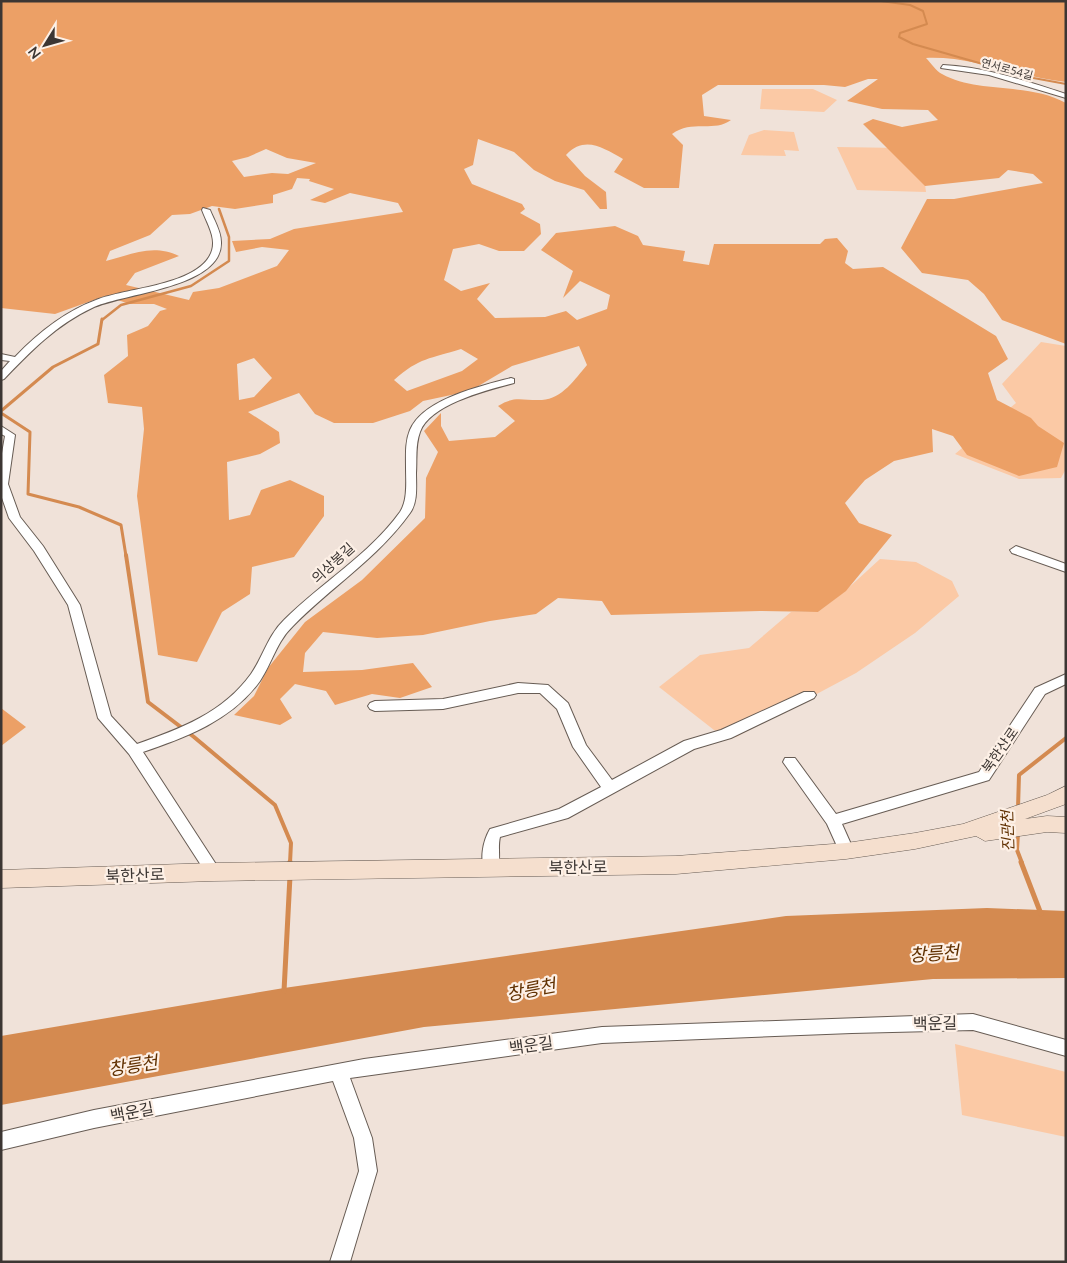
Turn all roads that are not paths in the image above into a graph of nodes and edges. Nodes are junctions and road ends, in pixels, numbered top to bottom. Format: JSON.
{"nodes":[{"id":1,"x":942,"y":67,"type":"dead end"},
{"id":2,"x":1066,"y":96,"type":"edge"},
{"id":3,"x":206,"y":210,"type":"dead end"},
{"id":4,"x":1,"y":357,"type":"edge"},
{"id":5,"x":18,"y":360,"type":"junction"},
{"id":6,"x":1,"y":378,"type":"edge"},
{"id":7,"x":511,"y":381,"type":"dead end"},
{"id":8,"x":1,"y":429,"type":"edge"},
{"id":9,"x":1016,"y":550,"type":"dead end"},
{"id":10,"x":1066,"y":568,"type":"edge"},
{"id":11,"x":1066,"y":678,"type":"edge"},
{"id":12,"x":809,"y":695,"type":"dead end"},
{"id":13,"x":376,"y":706,"type":"dead end"},
{"id":14,"x":134,"y":750,"type":"junction"},
{"id":15,"x":790,"y":762,"type":"dead end"},
{"id":16,"x":609,"y":787,"type":"junction"},
{"id":17,"x":1062,"y":801,"type":"edge"},
{"id":18,"x":833,"y":821,"type":"junction"},
{"id":19,"x":1056,"y":824,"type":"edge"},
{"id":20,"x":964,"y":832,"type":"junction"},
{"id":21,"x":846,"y":851,"type":"junction"},
{"id":22,"x":491,"y":869,"type":"junction"},
{"id":23,"x":213,"y":872,"type":"junction"},
{"id":24,"x":1,"y":879,"type":"edge"},
{"id":25,"x":1066,"y":1048,"type":"edge"},
{"id":26,"x":339,"y":1072,"type":"junction"},
{"id":27,"x":1,"y":1141,"type":"edge"},
{"id":28,"x":340,"y":1262,"type":"edge"}],
"edges":[{"from":1,"to":2,"type":"street","name":"연서로54길"},
{"from":3,"to":5,"type":"street"},
{"from":4,"to":5,"type":"street"},
{"from":5,"to":6,"type":"street"},
{"from":7,"to":14,"type":"street","name":"의상봉길"},
{"from":8,"to":14,"type":"street"},
{"from":9,"to":10,"type":"street"},
{"from":11,"to":18,"type":"street","name":"북한산로"},
{"from":12,"to":16,"type":"street"},
{"from":13,"to":16,"type":"street"},
{"from":14,"to":23,"type":"street"},
{"from":15,"to":18,"type":"street"},
{"from":16,"to":22,"type":"street"},
{"from":17,"to":20,"type":"main road"},
{"from":18,"to":21,"type":"street"},
{"from":19,"to":20,"type":"main road"},
{"from":20,"to":21,"type":"main road","name":"북한산로"},
{"from":21,"to":22,"type":"main road","name":"북한산로"},
{"from":22,"to":23,"type":"main road","name":"북한산로"},
{"from":23,"to":24,"type":"main road","name":"북한산로"},
{"from":25,"to":26,"type":"street","name":"백운길"},
{"from":26,"to":27,"type":"street","name":"백운길"},
{"from":26,"to":28,"type":"street"}]}
